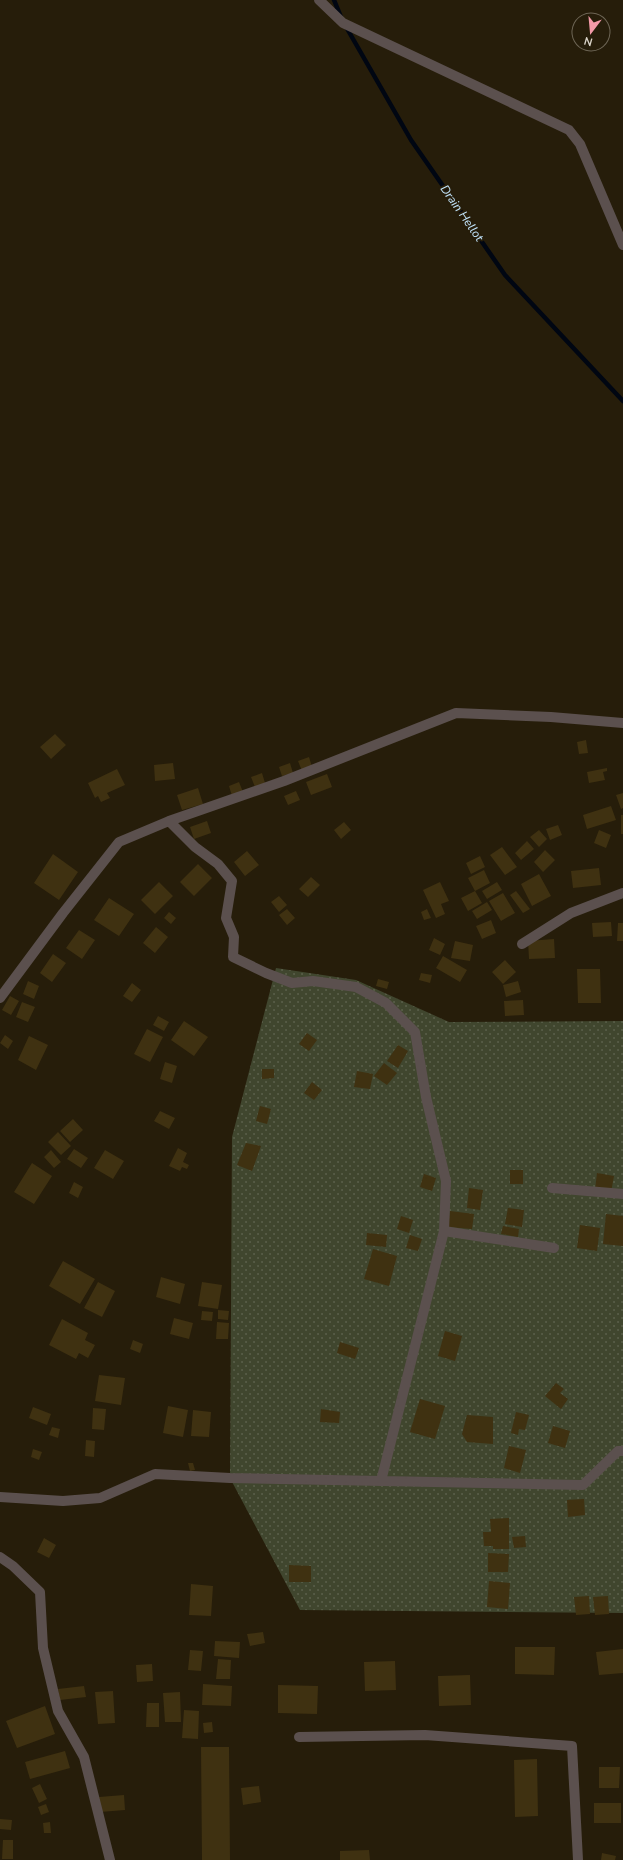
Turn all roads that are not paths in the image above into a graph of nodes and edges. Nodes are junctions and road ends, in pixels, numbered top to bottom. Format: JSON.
{"nodes":[{"id":1,"x":319,"y":0,"type":"edge"},
{"id":2,"x":623,"y":245,"type":"edge"},
{"id":3,"x":623,"y":723,"type":"edge"},
{"id":4,"x":169,"y":821,"type":"junction"},
{"id":5,"x":623,"y":893,"type":"edge"},
{"id":6,"x":522,"y":944,"type":"dead end"},
{"id":7,"x":0,"y":998,"type":"edge"},
{"id":8,"x":552,"y":1188,"type":"dead end"},
{"id":9,"x":623,"y":1194,"type":"edge"},
{"id":10,"x":444,"y":1231,"type":"junction"},
{"id":11,"x":554,"y":1248,"type":"dead end"},
{"id":12,"x":623,"y":1451,"type":"edge"},
{"id":13,"x":381,"y":1481,"type":"junction"},
{"id":14,"x":0,"y":1497,"type":"edge"},
{"id":15,"x":0,"y":1557,"type":"edge"},
{"id":16,"x":299,"y":1737,"type":"dead end"},
{"id":17,"x":110,"y":1860,"type":"edge"},
{"id":18,"x":578,"y":1860,"type":"edge"}],
"edges":[{"from":1,"to":2,"type":"street"},
{"from":3,"to":4,"type":"street"},
{"from":4,"to":7,"type":"street"},
{"from":4,"to":10,"type":"street"},
{"from":5,"to":6,"type":"street"},
{"from":8,"to":9,"type":"street"},
{"from":10,"to":11,"type":"street"},
{"from":10,"to":13,"type":"street"},
{"from":12,"to":13,"type":"street"},
{"from":13,"to":14,"type":"street"},
{"from":15,"to":17,"type":"street"},
{"from":16,"to":18,"type":"street"}]}
